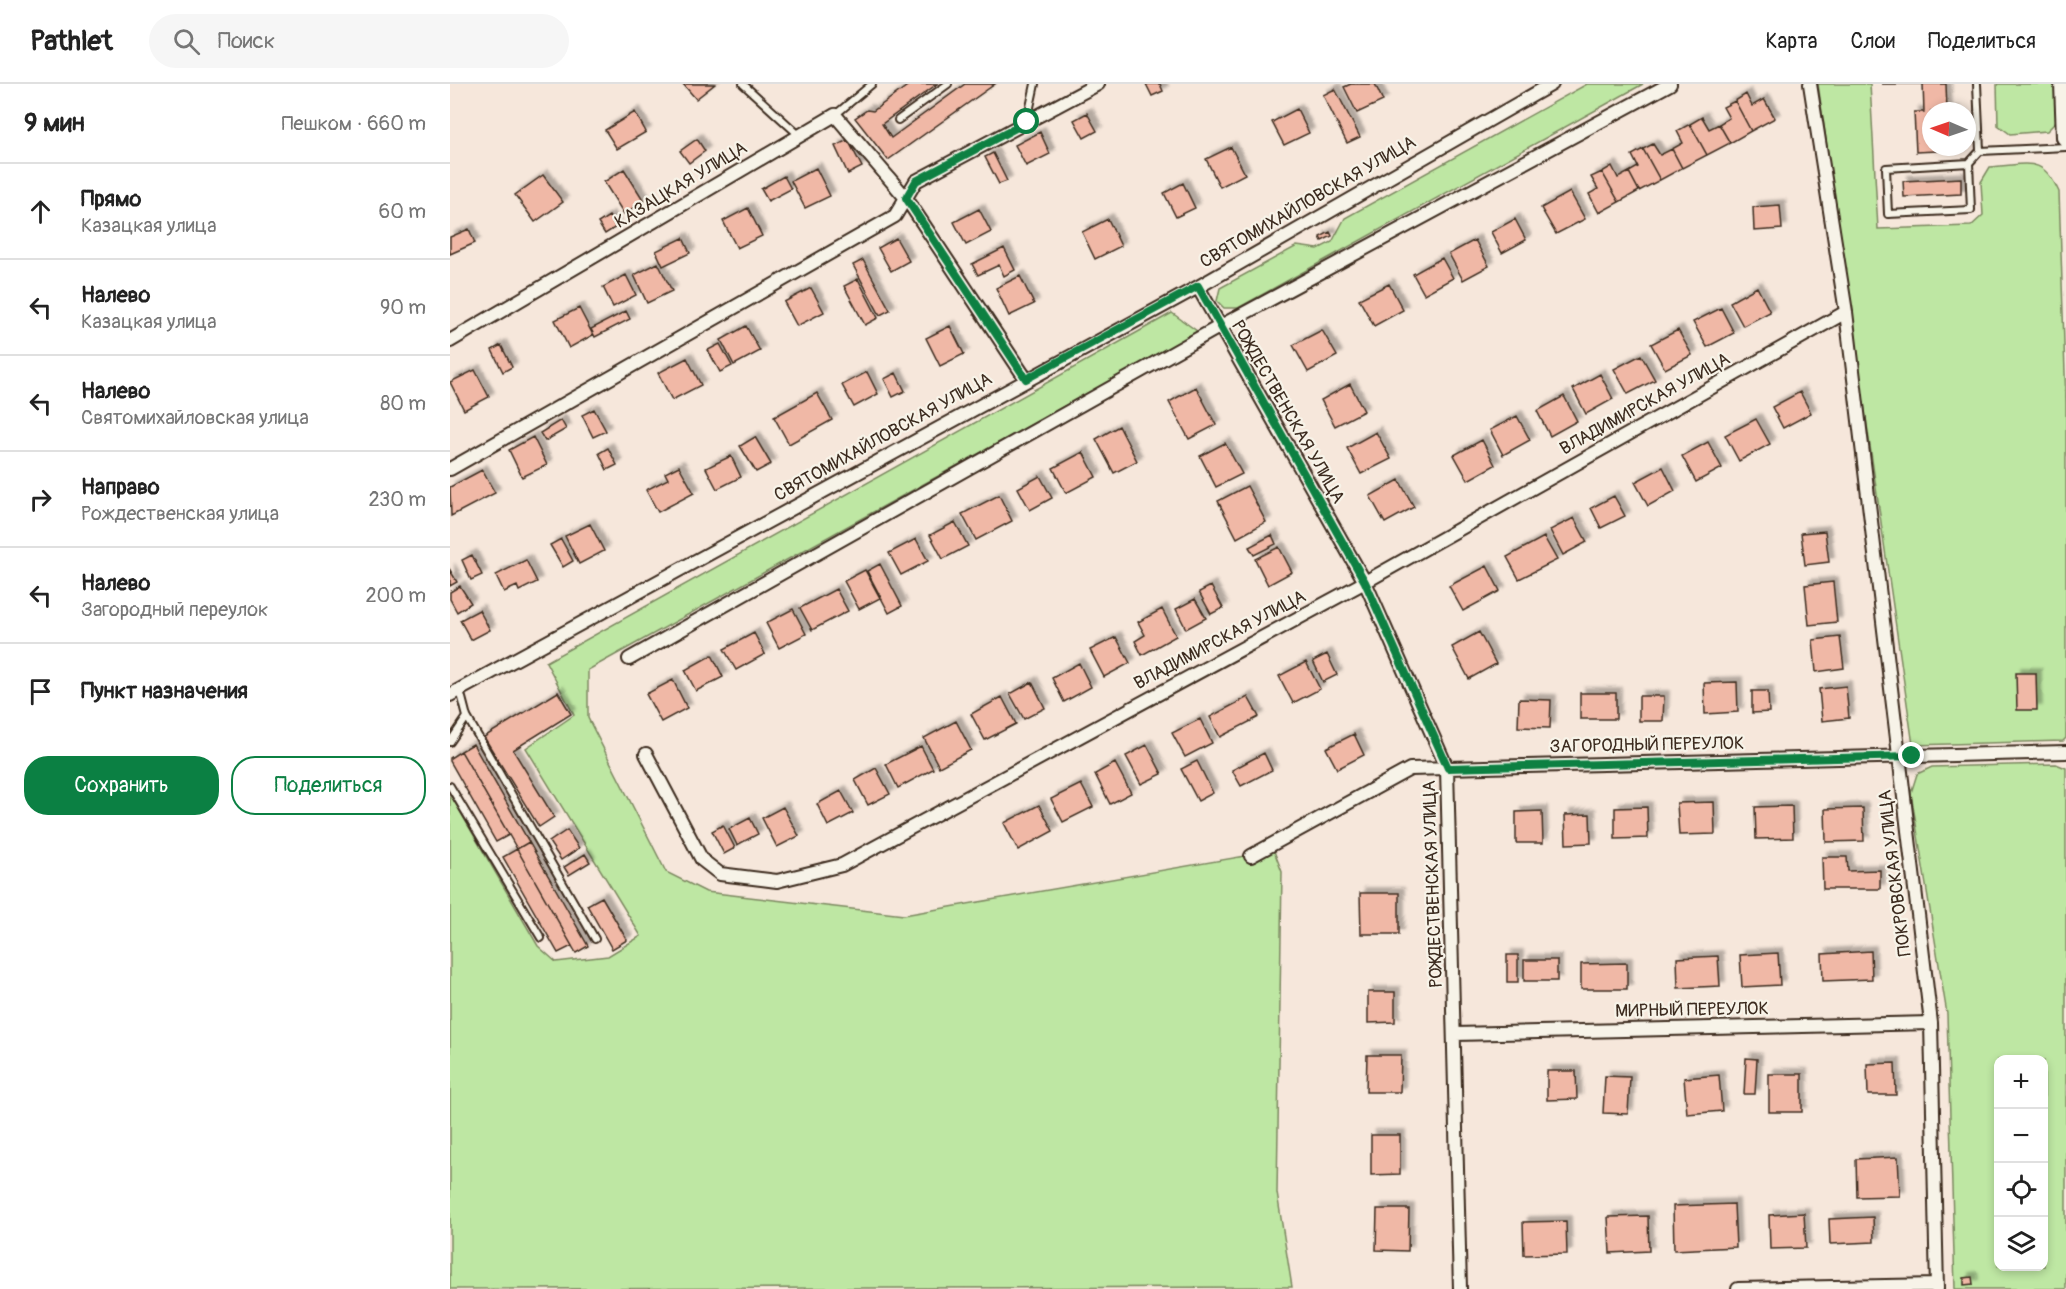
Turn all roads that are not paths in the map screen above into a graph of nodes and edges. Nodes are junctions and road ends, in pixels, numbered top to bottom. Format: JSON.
{"nodes":[{"id":1,"x":743,"y":84,"type":"edge"},
{"id":2,"x":872,"y":84,"type":"edge"},
{"id":3,"x":948,"y":84,"type":"edge"},
{"id":4,"x":1035,"y":84,"type":"edge"},
{"id":5,"x":1098,"y":84,"type":"edge"},
{"id":6,"x":1552,"y":84,"type":"edge"},
{"id":7,"x":1670,"y":84,"type":"edge"},
{"id":8,"x":1810,"y":84,"type":"edge"},
{"id":9,"x":1977,"y":84,"type":"edge"},
{"id":10,"x":2064,"y":84,"type":"edge"},
{"id":11,"x":836,"y":115,"type":"junction"},
{"id":12,"x":898,"y":120,"type":"dead end"},
{"id":13,"x":1027,"y":122,"type":"junction"},
{"id":14,"x":799,"y":136,"type":"junction"},
{"id":15,"x":2066,"y":137,"type":"edge"},
{"id":16,"x":2066,"y":147,"type":"edge"},
{"id":17,"x":1980,"y":151,"type":"junction"},
{"id":18,"x":1970,"y":163,"type":"junction"},
{"id":19,"x":906,"y":198,"type":"junction"},
{"id":20,"x":1198,"y":286,"type":"junction"},
{"id":21,"x":1846,"y":312,"type":"junction"},
{"id":22,"x":1219,"y":327,"type":"junction"},
{"id":23,"x":450,"y":341,"type":"edge"},
{"id":24,"x":1026,"y":379,"type":"junction"},
{"id":25,"x":450,"y":469,"type":"edge"},
{"id":26,"x":1365,"y":582,"type":"junction"},
{"id":27,"x":629,"y":659,"type":"dead end"},
{"id":28,"x":455,"y":692,"type":"edge"},
{"id":29,"x":467,"y":717,"type":"junction"},
{"id":30,"x":450,"y":742,"type":"edge"},
{"id":31,"x":2066,"y":752,"type":"edge"},
{"id":32,"x":646,"y":754,"type":"dead end"},
{"id":33,"x":1899,"y":757,"type":"junction"},
{"id":34,"x":1448,"y":768,"type":"junction"},
{"id":35,"x":450,"y":786,"type":"edge"},
{"id":36,"x":1251,"y":856,"type":"dead end"},
{"id":37,"x":541,"y":938,"type":"dead end"},
{"id":38,"x":595,"y":939,"type":"dead end"},
{"id":39,"x":1931,"y":1023,"type":"junction"},
{"id":40,"x":1455,"y":1034,"type":"junction"},
{"id":41,"x":1937,"y":1287,"type":"edge"},
{"id":42,"x":1460,"y":1289,"type":"edge"},
{"id":43,"x":1738,"y":1289,"type":"edge"}],
"edges":[{"from":1,"to":14,"type":"lane"},
{"from":2,"to":11,"type":"lane"},
{"from":3,"to":12,"type":"lane"},
{"from":4,"to":13,"type":"lane"},
{"from":5,"to":13,"type":"street"},
{"from":6,"to":20,"type":"street","name":"СВЯТОМИХАЙЛОВСКАЯ УЛИЦА"},
{"from":7,"to":22,"type":"street"},
{"from":8,"to":21,"type":"street","name":"ПОКРОВСКАЯ УЛИЦА"},
{"from":9,"to":17,"type":"lane"},
{"from":10,"to":15,"type":"main road"},
{"from":11,"to":14,"type":"street","name":"КАЗАЦКАЯ УЛИЦА"},
{"from":11,"to":19,"type":"street"},
{"from":13,"to":19,"type":"street"},
{"from":14,"to":23,"type":"street","name":"КАЗАЦКАЯ УЛИЦА"},
{"from":16,"to":17,"type":"lane"},
{"from":17,"to":18,"type":"lane"},
{"from":18,"to":18,"type":"lane"},
{"from":19,"to":24,"type":"street"},
{"from":19,"to":25,"type":"street"},
{"from":20,"to":22,"type":"street","name":"РОЖДЕСТВЕНСКАЯ УЛИЦА"},
{"from":20,"to":24,"type":"street","name":"СВЯТОМИХАЙЛОВСКАЯ УЛИЦА"},
{"from":21,"to":26,"type":"street","name":"ВЛАДИМИРСКАЯ УЛИЦА"},
{"from":21,"to":33,"type":"street","name":"ПОКРОВСКАЯ УЛИЦА"},
{"from":22,"to":26,"type":"street","name":"РОЖДЕСТВЕНСКАЯ УЛИЦА"},
{"from":22,"to":27,"type":"street"},
{"from":24,"to":28,"type":"street","name":"СВЯТОМИХАЙЛОВСКАЯ УЛИЦА"},
{"from":26,"to":32,"type":"street","name":"ВЛАДИМИРСКАЯ УЛИЦА"},
{"from":26,"to":34,"type":"street","name":"РОЖДЕСТВЕНСКАЯ УЛИЦА"},
{"from":28,"to":29,"type":"lane"},
{"from":29,"to":30,"type":"lane"},
{"from":29,"to":38,"type":"lane"},
{"from":31,"to":33,"type":"street","name":"ЗАГОРОДНЫЙ ПЕРЕУЛОК"},
{"from":33,"to":34,"type":"street","name":"ЗАГОРОДНЫЙ ПЕРЕУЛОК"},
{"from":33,"to":39,"type":"street","name":"ПОКРОВСКАЯ УЛИЦА"},
{"from":34,"to":36,"type":"street","name":"ЗАГОРОДНЫЙ ПЕРЕУЛОК"},
{"from":34,"to":40,"type":"street","name":"РОЖДЕСТВЕНСКАЯ УЛИЦА"},
{"from":35,"to":37,"type":"lane"},
{"from":39,"to":40,"type":"street","name":"МИРНЫЙ ПЕРЕУЛОК"},
{"from":39,"to":41,"type":"street","name":"ПОКРОВСКАЯ УЛИЦА"},
{"from":40,"to":42,"type":"street","name":"РОЖДЕСТВЕНСКАЯ УЛИЦА"},
{"from":41,"to":43,"type":"street"}]}
